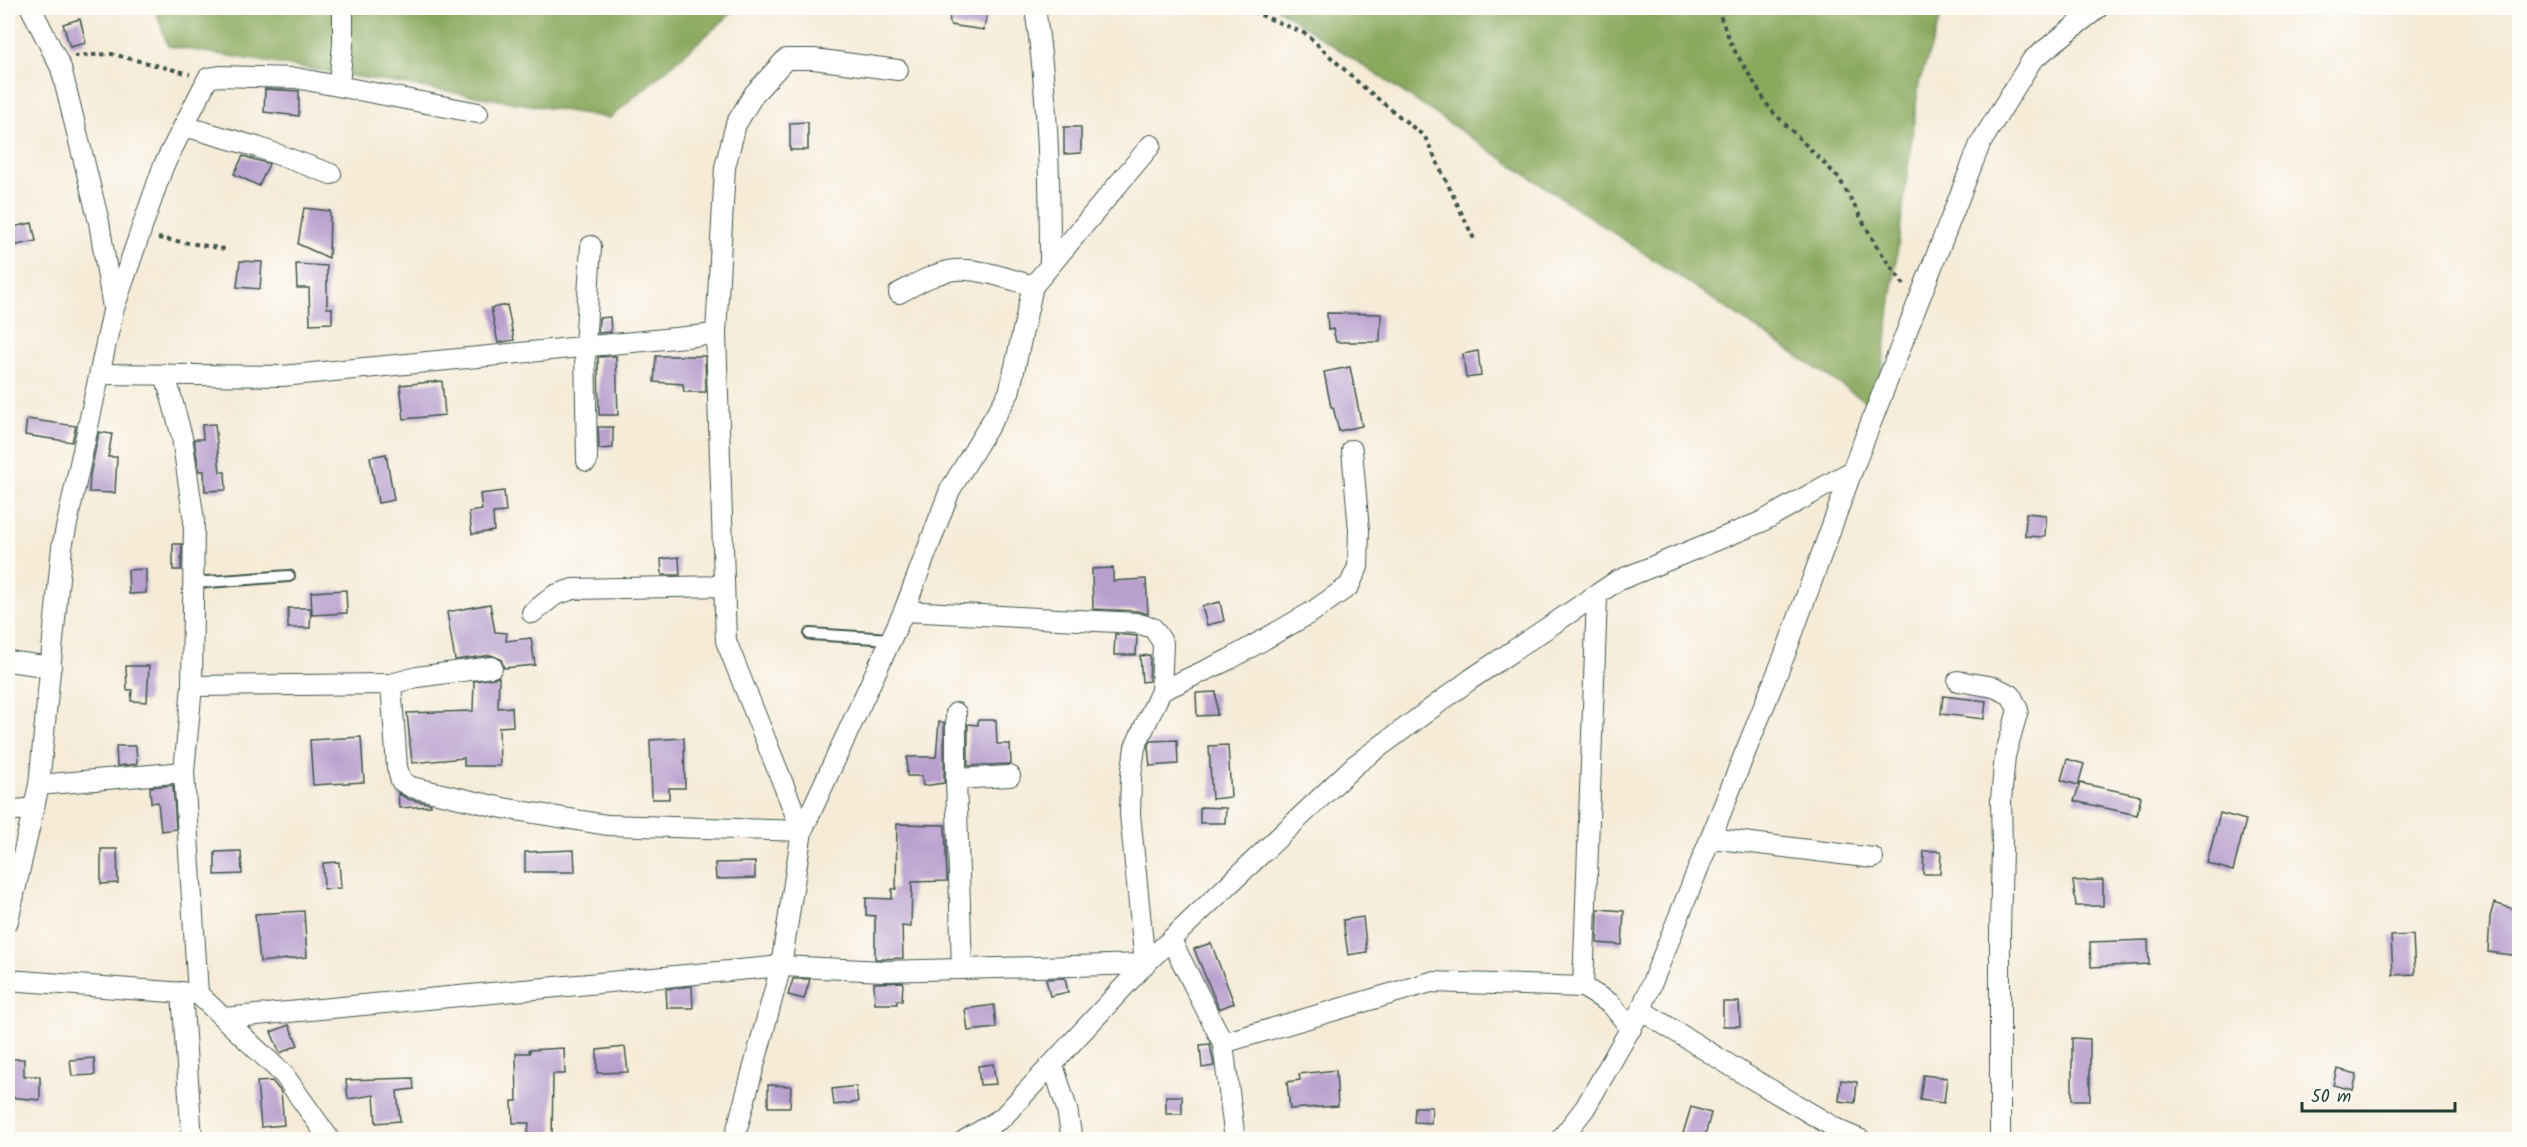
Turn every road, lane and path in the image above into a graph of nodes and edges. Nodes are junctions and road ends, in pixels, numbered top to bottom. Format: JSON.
{"nodes":[{"id":1,"x":31,"y":8,"type":"edge"},
{"id":2,"x":343,"y":8,"type":"edge"},
{"id":3,"x":1035,"y":8,"type":"edge"},
{"id":4,"x":1244,"y":8,"type":"edge"},
{"id":5,"x":1717,"y":8,"type":"edge"},
{"id":6,"x":2098,"y":8,"type":"edge"},
{"id":7,"x":55,"y":56,"type":"junction"},
{"id":8,"x":898,"y":70,"type":"dead end"},
{"id":9,"x":208,"y":78,"type":"junction"},
{"id":10,"x":339,"y":84,"type":"junction"},
{"id":11,"x":478,"y":113,"type":"dead end"},
{"id":12,"x":184,"y":126,"type":"junction"},
{"id":13,"x":1151,"y":145,"type":"dead end"},
{"id":14,"x":331,"y":174,"type":"dead end"},
{"id":15,"x":139,"y":235,"type":"junction"},
{"id":16,"x":1474,"y":239,"type":"dead end"},
{"id":17,"x":591,"y":246,"type":"dead end"},
{"id":18,"x":225,"y":249,"type":"dead end"},
{"id":19,"x":1050,"y":265,"type":"junction"},
{"id":20,"x":1033,"y":286,"type":"junction"},
{"id":21,"x":899,"y":293,"type":"dead end"},
{"id":22,"x":1918,"y":304,"type":"junction"},
{"id":23,"x":113,"y":311,"type":"junction"},
{"id":24,"x":716,"y":334,"type":"junction"},
{"id":25,"x":585,"y":347,"type":"junction"},
{"id":26,"x":100,"y":374,"type":"junction"},
{"id":27,"x":165,"y":374,"type":"junction"},
{"id":28,"x":1352,"y":450,"type":"dead end"},
{"id":29,"x":587,"y":461,"type":"dead end"},
{"id":30,"x":1852,"y":471,"type":"junction"},
{"id":31,"x":290,"y":576,"type":"dead end"},
{"id":32,"x":193,"y":583,"type":"junction"},
{"id":33,"x":724,"y":586,"type":"junction"},
{"id":34,"x":1597,"y":596,"type":"junction"},
{"id":35,"x":904,"y":610,"type":"junction"},
{"id":36,"x":532,"y":613,"type":"dead end"},
{"id":37,"x":810,"y":634,"type":"dead end"},
{"id":38,"x":891,"y":639,"type":"junction"},
{"id":39,"x":8,"y":661,"type":"edge"},
{"id":40,"x":51,"y":667,"type":"junction"},
{"id":41,"x":492,"y":667,"type":"dead end"},
{"id":42,"x":1958,"y":681,"type":"dead end"},
{"id":43,"x":391,"y":684,"type":"junction"},
{"id":44,"x":192,"y":686,"type":"junction"},
{"id":45,"x":1161,"y":692,"type":"junction"},
{"id":46,"x":956,"y":713,"type":"dead end"},
{"id":47,"x":184,"y":772,"type":"junction"},
{"id":48,"x":1010,"y":776,"type":"dead end"},
{"id":49,"x":956,"y":779,"type":"junction"},
{"id":50,"x":39,"y":785,"type":"junction"},
{"id":51,"x":33,"y":808,"type":"junction"},
{"id":52,"x":8,"y":811,"type":"edge"},
{"id":53,"x":802,"y":831,"type":"junction"},
{"id":54,"x":1711,"y":838,"type":"junction"},
{"id":55,"x":1873,"y":858,"type":"dead end"},
{"id":56,"x":8,"y":921,"type":"edge"},
{"id":57,"x":1171,"y":940,"type":"junction"},
{"id":58,"x":1145,"y":964,"type":"junction"},
{"id":59,"x":781,"y":966,"type":"junction"},
{"id":60,"x":962,"y":969,"type":"junction"},
{"id":61,"x":8,"y":980,"type":"edge"},
{"id":62,"x":1583,"y":987,"type":"junction"},
{"id":63,"x":190,"y":993,"type":"junction"},
{"id":64,"x":1641,"y":1010,"type":"junction"},
{"id":65,"x":224,"y":1018,"type":"junction"},
{"id":66,"x":1631,"y":1029,"type":"junction"},
{"id":67,"x":1222,"y":1043,"type":"junction"},
{"id":68,"x":1053,"y":1065,"type":"junction"},
{"id":69,"x":1002,"y":1118,"type":"junction"},
{"id":70,"x":192,"y":1140,"type":"edge"},
{"id":71,"x":330,"y":1140,"type":"edge"},
{"id":72,"x":734,"y":1140,"type":"edge"},
{"id":73,"x":965,"y":1140,"type":"edge"},
{"id":74,"x":994,"y":1140,"type":"edge"},
{"id":75,"x":1072,"y":1140,"type":"edge"},
{"id":76,"x":1234,"y":1140,"type":"edge"},
{"id":77,"x":1560,"y":1140,"type":"edge"},
{"id":78,"x":1861,"y":1140,"type":"edge"},
{"id":79,"x":2000,"y":1140,"type":"edge"}],
"edges":[{"from":1,"to":7,"type":"street"},
{"from":2,"to":10,"type":"street"},
{"from":3,"to":19,"type":"street"},
{"from":4,"to":16,"type":"path"},
{"from":5,"to":22,"type":"path"},
{"from":6,"to":22,"type":"street"},
{"from":7,"to":9,"type":"path"},
{"from":7,"to":23,"type":"street"},
{"from":8,"to":24,"type":"street"},
{"from":9,"to":10,"type":"street"},
{"from":9,"to":12,"type":"street"},
{"from":10,"to":11,"type":"street"},
{"from":12,"to":14,"type":"street"},
{"from":12,"to":15,"type":"street"},
{"from":13,"to":19,"type":"street"},
{"from":15,"to":18,"type":"path"},
{"from":15,"to":23,"type":"street"},
{"from":17,"to":25,"type":"street"},
{"from":19,"to":20,"type":"street"},
{"from":20,"to":21,"type":"street"},
{"from":20,"to":35,"type":"street"},
{"from":22,"to":30,"type":"street"},
{"from":23,"to":26,"type":"street"},
{"from":24,"to":25,"type":"street"},
{"from":24,"to":33,"type":"street"},
{"from":25,"to":27,"type":"street"},
{"from":25,"to":29,"type":"street"},
{"from":26,"to":27,"type":"street"},
{"from":26,"to":40,"type":"street"},
{"from":27,"to":32,"type":"street"},
{"from":28,"to":45,"type":"street"},
{"from":30,"to":34,"type":"street"},
{"from":30,"to":54,"type":"street"},
{"from":31,"to":32,"type":"lane"},
{"from":32,"to":44,"type":"street"},
{"from":33,"to":36,"type":"street"},
{"from":33,"to":53,"type":"street"},
{"from":34,"to":57,"type":"street"},
{"from":34,"to":62,"type":"street"},
{"from":35,"to":38,"type":"street"},
{"from":35,"to":45,"type":"street"},
{"from":37,"to":38,"type":"lane"},
{"from":38,"to":53,"type":"street"},
{"from":39,"to":40,"type":"street"},
{"from":40,"to":50,"type":"street"},
{"from":41,"to":43,"type":"street"},
{"from":42,"to":79,"type":"street"},
{"from":43,"to":44,"type":"street"},
{"from":43,"to":53,"type":"street"},
{"from":44,"to":47,"type":"street"},
{"from":45,"to":58,"type":"street"},
{"from":46,"to":49,"type":"street"},
{"from":47,"to":50,"type":"street"},
{"from":47,"to":63,"type":"street"},
{"from":48,"to":49,"type":"street"},
{"from":49,"to":60,"type":"street"},
{"from":50,"to":51,"type":"street"},
{"from":51,"to":52,"type":"street"},
{"from":51,"to":56,"type":"street"},
{"from":53,"to":59,"type":"street"},
{"from":54,"to":55,"type":"street"},
{"from":54,"to":64,"type":"street"},
{"from":57,"to":58,"type":"street"},
{"from":57,"to":67,"type":"street"},
{"from":58,"to":60,"type":"street"},
{"from":58,"to":68,"type":"street"},
{"from":59,"to":60,"type":"street"},
{"from":59,"to":65,"type":"street"},
{"from":59,"to":72,"type":"street"},
{"from":61,"to":63,"type":"street"},
{"from":62,"to":66,"type":"street"},
{"from":62,"to":67,"type":"street"},
{"from":63,"to":65,"type":"street"},
{"from":63,"to":70,"type":"street"},
{"from":64,"to":66,"type":"street"},
{"from":64,"to":78,"type":"street"},
{"from":65,"to":71,"type":"street"},
{"from":66,"to":77,"type":"street"},
{"from":67,"to":76,"type":"street"},
{"from":68,"to":69,"type":"street"},
{"from":68,"to":75,"type":"street"},
{"from":69,"to":73,"type":"street"},
{"from":69,"to":74,"type":"street"}]}
